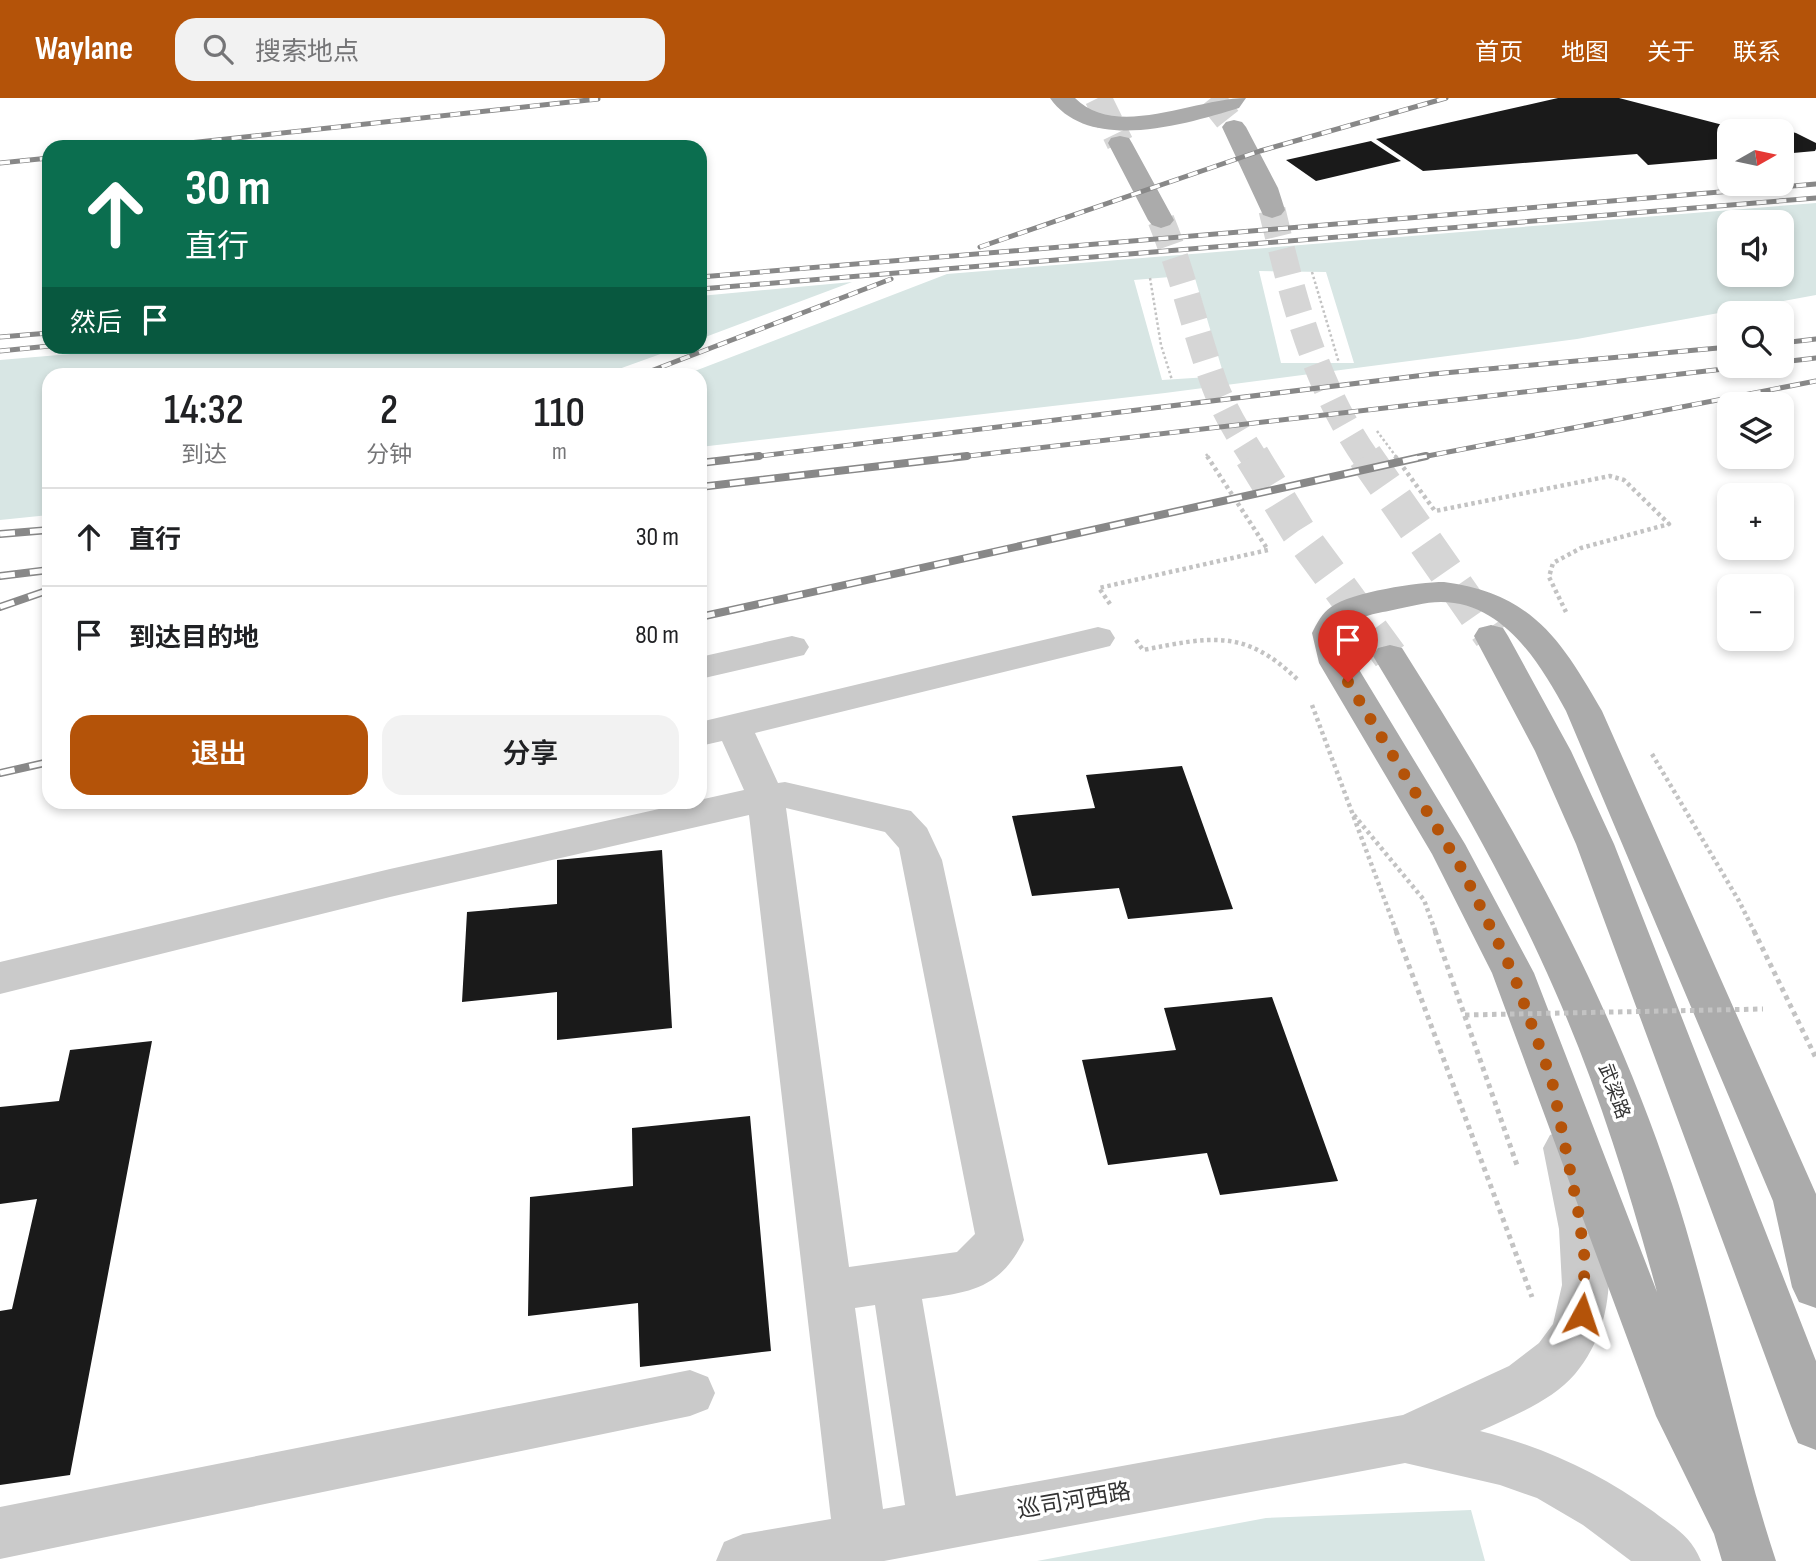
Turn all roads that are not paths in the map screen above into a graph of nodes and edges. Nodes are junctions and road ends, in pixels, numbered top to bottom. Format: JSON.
{"nodes":[{"id":1,"x":1062,"y":98,"type":"edge"},
{"id":2,"x":1234,"y":98,"type":"edge"},
{"id":3,"x":1234,"y":127,"type":"tunnel mouth"},
{"id":4,"x":1120,"y":143,"type":"tunnel mouth"},
{"id":5,"x":1272,"y":210,"type":"tunnel mouth"},
{"id":6,"x":1160,"y":220,"type":"tunnel mouth"},
{"id":7,"x":1114,"y":625,"type":"road end"},
{"id":8,"x":1491,"y":636,"type":"tunnel mouth"},
{"id":9,"x":792,"y":647,"type":"dead end"},
{"id":10,"x":1390,"y":656,"type":"tunnel mouth"},
{"id":11,"x":707,"y":666,"type":"edge"},
{"id":12,"x":717,"y":730,"type":"edge"},
{"id":13,"x":766,"y":798,"type":"junction"},
{"id":14,"x":0,"y":978,"type":"edge"},
{"id":15,"x":1552,"y":1081,"type":"junction"},
{"id":16,"x":1806,"y":1215,"type":"edge"},
{"id":17,"x":895,"y":1282,"type":"junction"},
{"id":18,"x":1816,"y":1287,"type":"edge"},
{"id":19,"x":827,"y":1291,"type":"junction"},
{"id":20,"x":690,"y":1393,"type":"dead end"},
{"id":21,"x":1816,"y":1426,"type":"edge"},
{"id":22,"x":1405,"y":1439,"type":"junction"},
{"id":23,"x":1733,"y":1517,"type":"junction"},
{"id":24,"x":934,"y":1525,"type":"junction"},
{"id":25,"x":0,"y":1533,"type":"edge"},
{"id":26,"x":860,"y":1539,"type":"junction"},
{"id":27,"x":743,"y":1561,"type":"edge"},
{"id":28,"x":1674,"y":1561,"type":"edge"},
{"id":29,"x":1749,"y":1561,"type":"edge"}],
"edges":[{"from":1,"to":2,"type":"main road"},
{"from":3,"to":5,"type":"main road"},
{"from":4,"to":6,"type":"main road"},
{"from":7,"to":12,"type":"street"},
{"from":8,"to":21,"type":"main road"},
{"from":9,"to":11,"type":"street"},
{"from":10,"to":23,"type":"main road","name":"武梁路"},
{"from":12,"to":13,"type":"street"},
{"from":13,"to":14,"type":"street"},
{"from":13,"to":17,"type":"street"},
{"from":13,"to":19,"type":"street"},
{"from":15,"to":16,"type":"main road"},
{"from":15,"to":22,"type":"street","name":"巡司河西路"},
{"from":15,"to":23,"type":"main road"},
{"from":16,"to":18,"type":"main road"},
{"from":17,"to":19,"type":"street"},
{"from":17,"to":24,"type":"street"},
{"from":19,"to":26,"type":"street"},
{"from":20,"to":25,"type":"street"},
{"from":22,"to":24,"type":"street","name":"巡司河西路"},
{"from":22,"to":28,"type":"street","name":"巡司河西路"},
{"from":23,"to":29,"type":"main road","name":"武梁路"},
{"from":24,"to":26,"type":"street","name":"巡司河西路"},
{"from":26,"to":27,"type":"street","name":"巡司河西路"}]}
